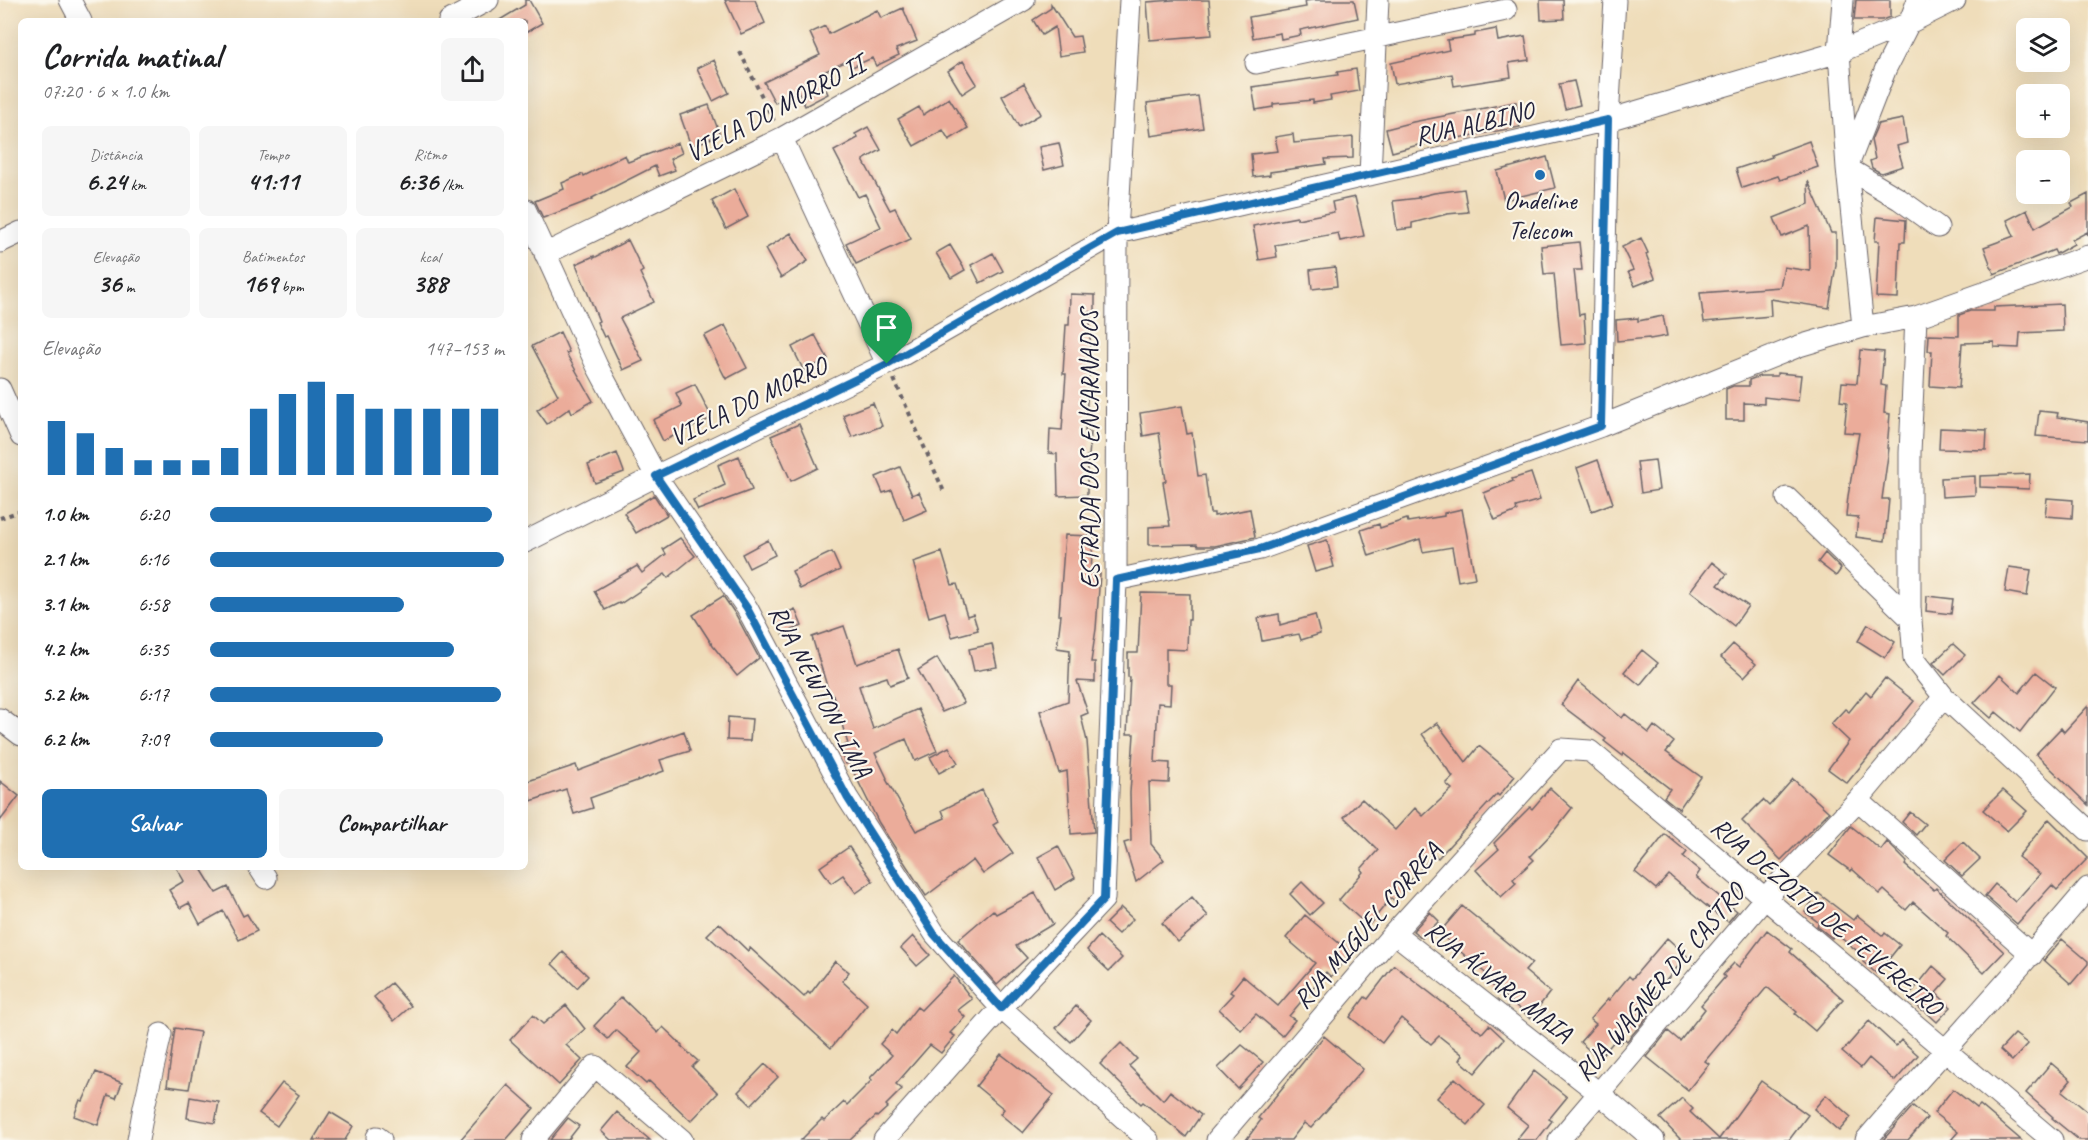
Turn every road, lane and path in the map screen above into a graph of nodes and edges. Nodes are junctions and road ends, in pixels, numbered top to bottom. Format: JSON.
{"nodes":[{"id":1,"x":70,"y":0,"type":"edge"},
{"id":2,"x":488,"y":0,"type":"edge"},
{"id":3,"x":1024,"y":0,"type":"edge"},
{"id":4,"x":1130,"y":0,"type":"edge"},
{"id":5,"x":1378,"y":0,"type":"edge"},
{"id":6,"x":1615,"y":0,"type":"edge"},
{"id":7,"x":1843,"y":0,"type":"edge"},
{"id":8,"x":1918,"y":0,"type":"edge"},
{"id":9,"x":1954,"y":0,"type":"edge"},
{"id":10,"x":1506,"y":10,"type":"dead end"},
{"id":11,"x":79,"y":18,"type":"edge"},
{"id":12,"x":455,"y":18,"type":"edge"},
{"id":13,"x":1909,"y":23,"type":"junction"},
{"id":14,"x":1377,"y":38,"type":"junction"},
{"id":15,"x":740,"y":52,"type":"dead end"},
{"id":16,"x":1839,"y":52,"type":"junction"},
{"id":17,"x":1256,"y":63,"type":"dead end"},
{"id":18,"x":1608,"y":120,"type":"junction"},
{"id":19,"x":782,"y":138,"type":"junction"},
{"id":20,"x":1847,"y":168,"type":"junction"},
{"id":21,"x":1370,"y":174,"type":"junction"},
{"id":22,"x":528,"y":216,"type":"edge"},
{"id":23,"x":1938,"y":227,"type":"dead end"},
{"id":24,"x":18,"y":233,"type":"edge"},
{"id":25,"x":1117,"y":233,"type":"junction"},
{"id":26,"x":0,"y":242,"type":"edge"},
{"id":27,"x":545,"y":254,"type":"junction"},
{"id":28,"x":2088,"y":256,"type":"edge"},
{"id":29,"x":1916,"y":317,"type":"junction"},
{"id":30,"x":1863,"y":327,"type":"junction"},
{"id":31,"x":887,"y":364,"type":"junction"},
{"id":32,"x":0,"y":388,"type":"edge"},
{"id":33,"x":1601,"y":426,"type":"junction"},
{"id":34,"x":18,"y":429,"type":"edge"},
{"id":35,"x":656,"y":476,"type":"junction"},
{"id":36,"x":945,"y":494,"type":"dead end"},
{"id":37,"x":1787,"y":498,"type":"dead end"},
{"id":38,"x":18,"y":512,"type":"edge"},
{"id":39,"x":0,"y":518,"type":"edge"},
{"id":40,"x":528,"y":540,"type":"edge"},
{"id":41,"x":1116,"y":580,"type":"junction"},
{"id":42,"x":1911,"y":620,"type":"junction"},
{"id":43,"x":1944,"y":697,"type":"junction"},
{"id":44,"x":0,"y":719,"type":"edge"},
{"id":45,"x":18,"y":733,"type":"edge"},
{"id":46,"x":1561,"y":749,"type":"joint"},
{"id":47,"x":1858,"y":800,"type":"junction"},
{"id":48,"x":2088,"y":830,"type":"edge"},
{"id":49,"x":2088,"y":888,"type":"edge"},
{"id":50,"x":1765,"y":898,"type":"junction"},
{"id":51,"x":1394,"y":933,"type":"junction"},
{"id":52,"x":2032,"y":955,"type":"junction"},
{"id":53,"x":1001,"y":1008,"type":"junction"},
{"id":54,"x":162,"y":1034,"type":"dead end"},
{"id":55,"x":1944,"y":1050,"type":"junction"},
{"id":56,"x":1600,"y":1094,"type":"junction"},
{"id":57,"x":138,"y":1140,"type":"edge"},
{"id":58,"x":533,"y":1140,"type":"edge"},
{"id":59,"x":682,"y":1140,"type":"edge"},
{"id":60,"x":884,"y":1140,"type":"edge"},
{"id":61,"x":1148,"y":1140,"type":"edge"},
{"id":62,"x":1217,"y":1140,"type":"edge"},
{"id":63,"x":1559,"y":1140,"type":"edge"},
{"id":64,"x":1654,"y":1140,"type":"edge"},
{"id":65,"x":1866,"y":1140,"type":"edge"},
{"id":66,"x":2052,"y":1140,"type":"edge"}],
"edges":[{"from":1,"to":11,"type":"street"},
{"from":2,"to":12,"type":"street"},
{"from":3,"to":19,"type":"street","name":"VIELA DO MORRO II"},
{"from":4,"to":25,"type":"street","name":"ESTRADA DOS ENCARNADOS"},
{"from":5,"to":14,"type":"street"},
{"from":6,"to":18,"type":"street"},
{"from":7,"to":16,"type":"street"},
{"from":8,"to":13,"type":"street"},
{"from":9,"to":13,"type":"street","name":"RUA ALBINO"},
{"from":10,"to":14,"type":"street"},
{"from":13,"to":16,"type":"street","name":"RUA ALBINO"},
{"from":13,"to":20,"type":"street"},
{"from":14,"to":17,"type":"street"},
{"from":14,"to":21,"type":"street"},
{"from":15,"to":19,"type":"path"},
{"from":16,"to":18,"type":"street","name":"RUA ALBINO"},
{"from":16,"to":20,"type":"street"},
{"from":18,"to":21,"type":"street","name":"RUA ALBINO"},
{"from":18,"to":33,"type":"street"},
{"from":19,"to":27,"type":"street","name":"VIELA DO MORRO II"},
{"from":19,"to":31,"type":"street"},
{"from":20,"to":23,"type":"street"},
{"from":20,"to":30,"type":"street"},
{"from":21,"to":25,"type":"street","name":"RUA ALBINO"},
{"from":22,"to":27,"type":"street","name":"RUA NEWTON LIMA"},
{"from":24,"to":26,"type":"street"},
{"from":25,"to":31,"type":"street","name":"VIELA DO MORRO"},
{"from":25,"to":41,"type":"street","name":"ESTRADA DOS ENCARNADOS"},
{"from":27,"to":35,"type":"street","name":"RUA NEWTON LIMA"},
{"from":28,"to":29,"type":"street"},
{"from":29,"to":30,"type":"street"},
{"from":29,"to":42,"type":"street"},
{"from":30,"to":33,"type":"street"},
{"from":31,"to":35,"type":"street","name":"VIELA DO MORRO"},
{"from":31,"to":36,"type":"path"},
{"from":32,"to":34,"type":"street"},
{"from":33,"to":41,"type":"street"},
{"from":35,"to":40,"type":"street","name":"VIELA DO MORRO"},
{"from":35,"to":53,"type":"street","name":"RUA NEWTON LIMA"},
{"from":37,"to":42,"type":"street"},
{"from":38,"to":39,"type":"path"},
{"from":41,"to":53,"type":"street","name":"ESTRADA DOS ENCARNADOS"},
{"from":42,"to":43,"type":"street"},
{"from":43,"to":47,"type":"street","name":"RUA WAGNER DE CASTRO"},
{"from":43,"to":48,"type":"street"},
{"from":44,"to":45,"type":"street"},
{"from":46,"to":50,"type":"street","name":"RUA DEZOITO DE FEVEREIRO"},
{"from":46,"to":51,"type":"street","name":"RUA MIGUEL CORREA"},
{"from":47,"to":50,"type":"street","name":"RUA WAGNER DE CASTRO"},
{"from":47,"to":52,"type":"street"},
{"from":49,"to":52,"type":"street"},
{"from":50,"to":55,"type":"street","name":"RUA DEZOITO DE FEVEREIRO"},
{"from":50,"to":56,"type":"street","name":"RUA WAGNER DE CASTRO"},
{"from":51,"to":56,"type":"street","name":"RUA ÁLVARO MAIA"},
{"from":51,"to":62,"type":"street","name":"RUA MIGUEL CORREA"},
{"from":52,"to":55,"type":"street"},
{"from":53,"to":60,"type":"street"},
{"from":53,"to":61,"type":"street","name":"RUA NEWTON LIMA"},
{"from":54,"to":57,"type":"street"},
{"from":55,"to":65,"type":"street"},
{"from":55,"to":66,"type":"street","name":"RUA DEZOITO DE FEVEREIRO"},
{"from":56,"to":63,"type":"street","name":"RUA WAGNER DE CASTRO"},
{"from":56,"to":64,"type":"street","name":"RUA ÁLVARO MAIA"},
{"from":58,"to":59,"type":"street"}]}
